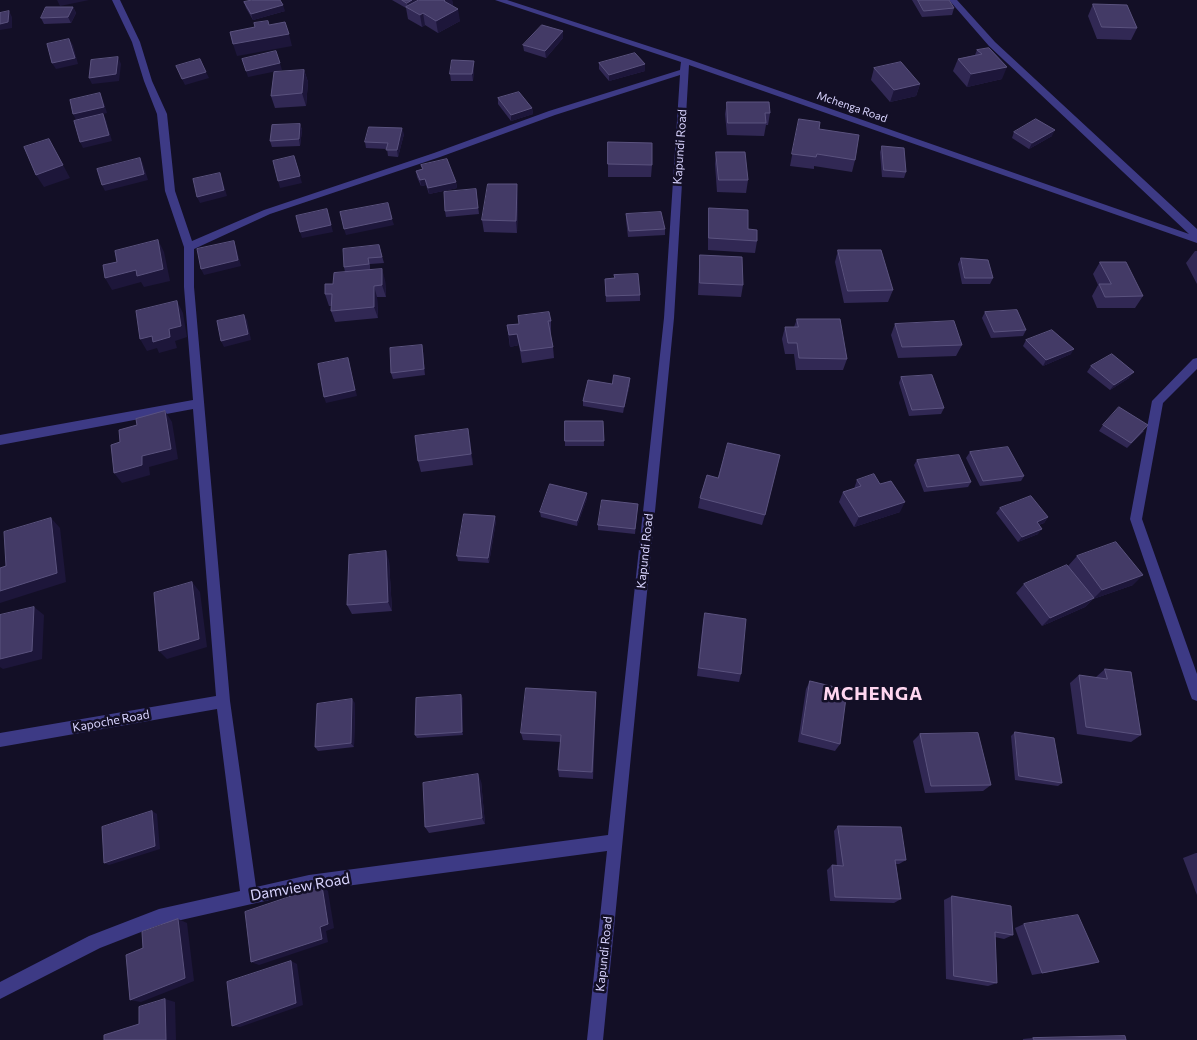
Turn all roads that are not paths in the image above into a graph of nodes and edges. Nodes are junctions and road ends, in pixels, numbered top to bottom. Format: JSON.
{"nodes":[{"id":1,"x":116,"y":0,"type":"edge"},
{"id":2,"x":499,"y":0,"type":"edge"},
{"id":3,"x":953,"y":0,"type":"edge"},
{"id":4,"x":685,"y":66,"type":"junction"},
{"id":5,"x":1197,"y":235,"type":"edge"},
{"id":6,"x":1197,"y":240,"type":"edge"},
{"id":7,"x":189,"y":247,"type":"junction"},
{"id":8,"x":1197,"y":362,"type":"edge"},
{"id":9,"x":200,"y":403,"type":"junction"},
{"id":10,"x":0,"y":440,"type":"edge"},
{"id":11,"x":1197,"y":694,"type":"edge"},
{"id":12,"x":223,"y":701,"type":"junction"},
{"id":13,"x":0,"y":740,"type":"edge"},
{"id":14,"x":616,"y":842,"type":"junction"},
{"id":15,"x":249,"y":896,"type":"junction"},
{"id":16,"x":0,"y":990,"type":"edge"},
{"id":17,"x":595,"y":1040,"type":"edge"}],
"edges":[{"from":1,"to":7,"type":"street"},
{"from":2,"to":4,"type":"street","name":"Mchenga Road"},
{"from":3,"to":5,"type":"street"},
{"from":4,"to":6,"type":"street","name":"Mchenga Road"},
{"from":4,"to":7,"type":"street"},
{"from":4,"to":14,"type":"street","name":"Kapundi Road"},
{"from":7,"to":9,"type":"street"},
{"from":8,"to":11,"type":"street"},
{"from":9,"to":10,"type":"street"},
{"from":9,"to":12,"type":"street"},
{"from":12,"to":13,"type":"street","name":"Kapoche Road"},
{"from":12,"to":15,"type":"street"},
{"from":14,"to":15,"type":"street","name":"Damview Road"},
{"from":14,"to":17,"type":"street","name":"Kapundi Road"},
{"from":15,"to":16,"type":"street","name":"Damview Road"}]}
